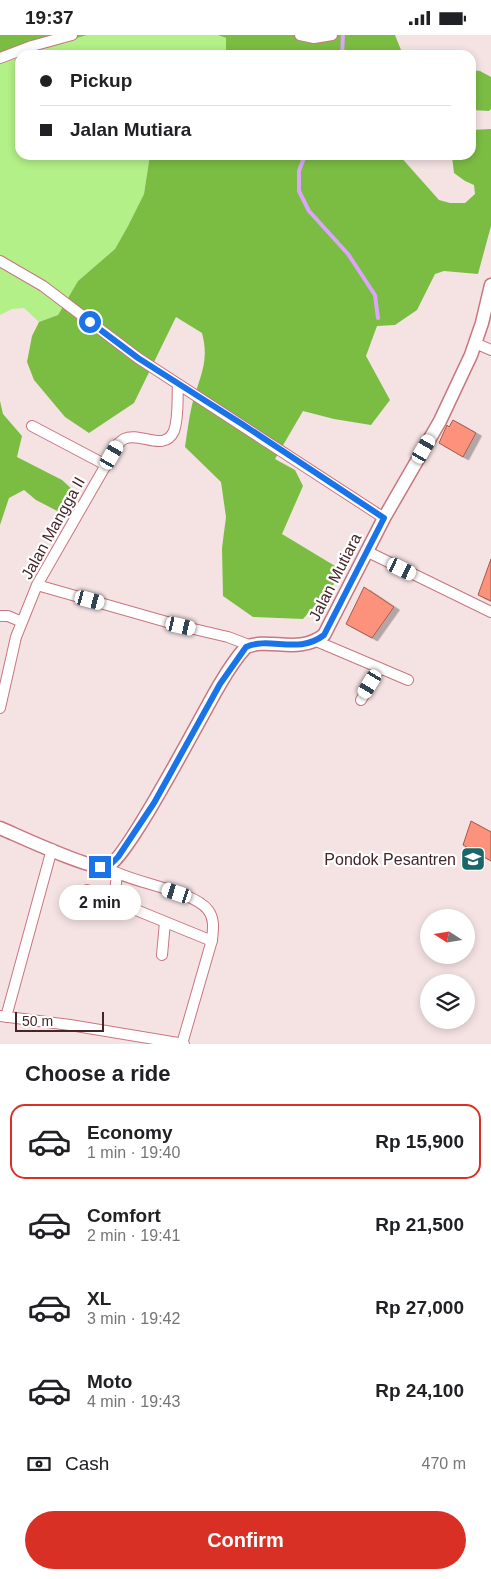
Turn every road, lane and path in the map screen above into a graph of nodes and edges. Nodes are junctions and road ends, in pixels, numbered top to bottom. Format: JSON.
{"nodes":[{"id":1,"x":72,"y":35,"type":"edge"},
{"id":2,"x":300,"y":35,"type":"edge"},
{"id":3,"x":332,"y":35,"type":"edge"},
{"id":4,"x":21,"y":50,"type":"edge"},
{"id":5,"x":15,"y":52,"type":"edge"},
{"id":6,"x":0,"y":58,"type":"edge"},
{"id":7,"x":0,"y":261,"type":"edge"},
{"id":8,"x":491,"y":285,"type":"edge"},
{"id":9,"x":475,"y":343,"type":"junction"},
{"id":10,"x":491,"y":350,"type":"edge"},
{"id":11,"x":178,"y":384,"type":"junction"},
{"id":12,"x":32,"y":426,"type":"dead end"},
{"id":13,"x":106,"y":465,"type":"junction"},
{"id":14,"x":384,"y":518,"type":"junction"},
{"id":15,"x":366,"y":551,"type":"junction"},
{"id":16,"x":37,"y":585,"type":"junction"},
{"id":17,"x":491,"y":612,"type":"edge"},
{"id":18,"x":0,"y":616,"type":"edge"},
{"id":19,"x":22,"y":622,"type":"junction"},
{"id":20,"x":316,"y":641,"type":"junction"},
{"id":21,"x":249,"y":645,"type":"junction"},
{"id":22,"x":380,"y":668,"type":"junction"},
{"id":23,"x":408,"y":680,"type":"dead end"},
{"id":24,"x":360,"y":700,"type":"dead end"},
{"id":25,"x":0,"y":708,"type":"edge"},
{"id":26,"x":0,"y":828,"type":"edge"},
{"id":27,"x":52,"y":849,"type":"junction"},
{"id":28,"x":105,"y":867,"type":"junction"},
{"id":29,"x":117,"y":874,"type":"junction"},
{"id":30,"x":87,"y":891,"type":"dead end"},
{"id":31,"x":114,"y":901,"type":"junction"},
{"id":32,"x":165,"y":923,"type":"junction"},
{"id":33,"x":212,"y":941,"type":"junction"},
{"id":34,"x":162,"y":955,"type":"dead end"},
{"id":35,"x":3,"y":1016,"type":"edge"},
{"id":36,"x":183,"y":1044,"type":"edge"}],
"edges":[{"from":1,"to":4,"type":"street"},
{"from":2,"to":3,"type":"street"},
{"from":5,"to":6,"type":"street"},
{"from":7,"to":11,"type":"street"},
{"from":8,"to":9,"type":"street","name":"Jalan Mutiara"},
{"from":9,"to":10,"type":"street"},
{"from":9,"to":14,"type":"street","name":"Jalan Mutiara"},
{"from":11,"to":13,"type":"street","name":"Jalan Mangga II"},
{"from":11,"to":14,"type":"street"},
{"from":12,"to":13,"type":"street"},
{"from":13,"to":16,"type":"street","name":"Jalan Mangga II"},
{"from":14,"to":15,"type":"street","name":"Jalan Mutiara"},
{"from":15,"to":17,"type":"street"},
{"from":15,"to":20,"type":"street","name":"Jalan Mutiara"},
{"from":16,"to":19,"type":"street","name":"Jalan Mangga II"},
{"from":16,"to":21,"type":"street"},
{"from":18,"to":19,"type":"street"},
{"from":19,"to":25,"type":"street","name":"Jalan Mangga II"},
{"from":20,"to":21,"type":"street","name":"Jalan Mutiara"},
{"from":20,"to":22,"type":"street"},
{"from":21,"to":28,"type":"street"},
{"from":22,"to":23,"type":"street"},
{"from":22,"to":24,"type":"street"},
{"from":26,"to":27,"type":"street"},
{"from":27,"to":28,"type":"street"},
{"from":27,"to":35,"type":"street"},
{"from":28,"to":29,"type":"street"},
{"from":29,"to":31,"type":"street"},
{"from":29,"to":33,"type":"street"},
{"from":30,"to":31,"type":"street"},
{"from":31,"to":32,"type":"street"},
{"from":32,"to":33,"type":"street"},
{"from":32,"to":34,"type":"street"},
{"from":33,"to":36,"type":"street"},
{"from":35,"to":36,"type":"street"}]}
